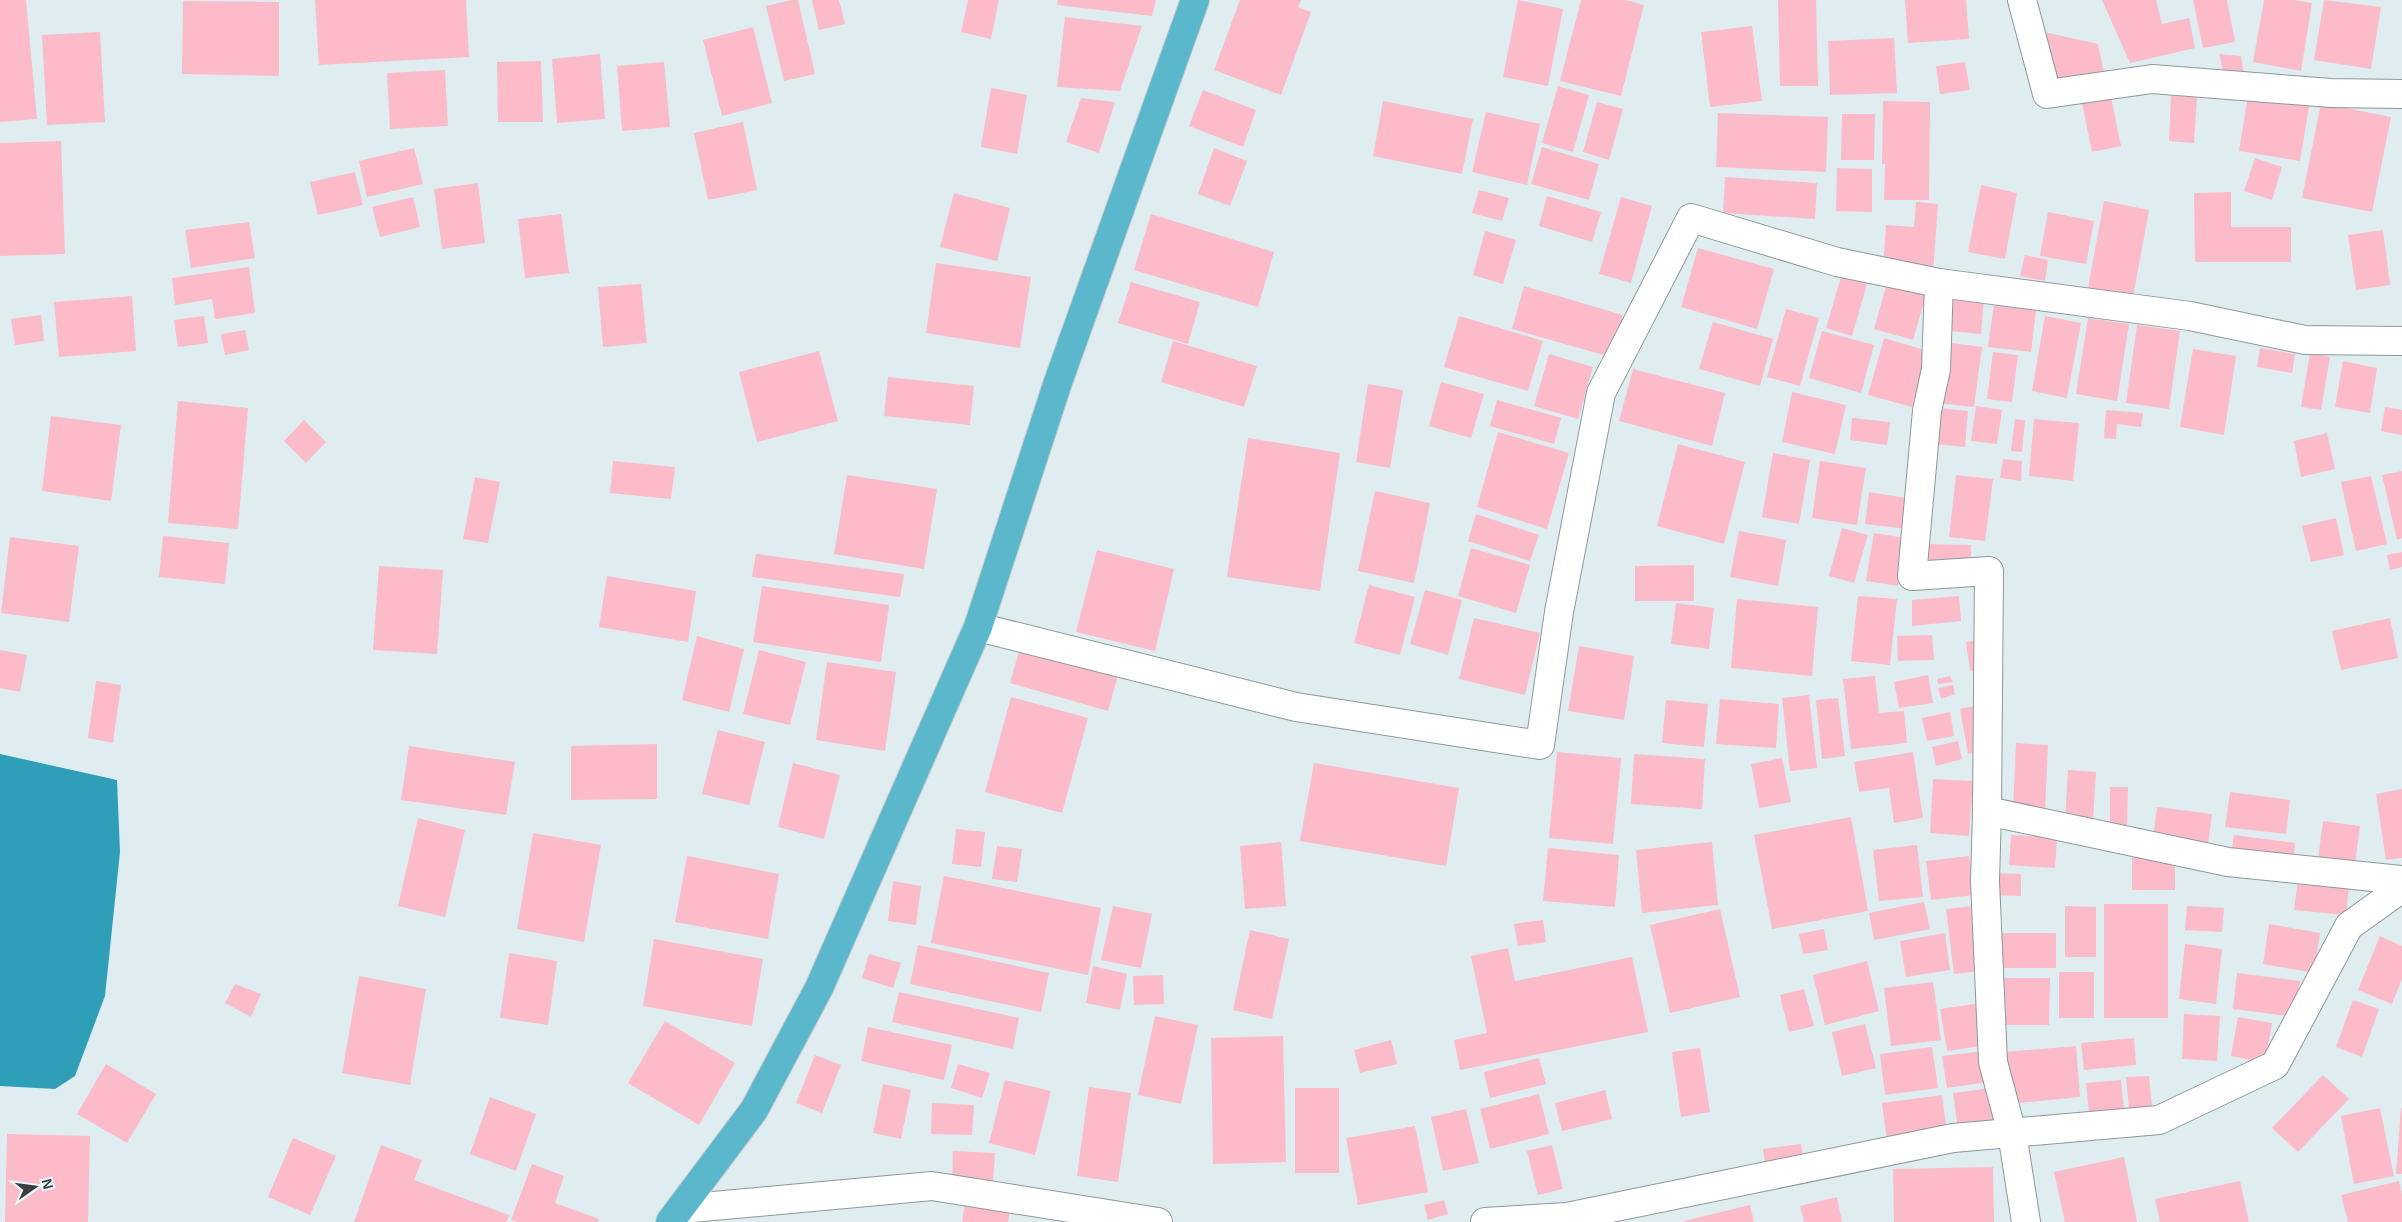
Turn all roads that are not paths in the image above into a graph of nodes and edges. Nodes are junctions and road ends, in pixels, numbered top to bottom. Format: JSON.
{"nodes":[{"id":1,"x":1195,"y":0,"type":"edge"},
{"id":2,"x":2022,"y":0,"type":"edge"},
{"id":3,"x":2402,"y":94,"type":"edge"},
{"id":4,"x":1939,"y":283,"type":"junction"},
{"id":5,"x":2402,"y":341,"type":"edge"},
{"id":6,"x":978,"y":627,"type":"junction"},
{"id":7,"x":1987,"y":812,"type":"junction"},
{"id":8,"x":2402,"y":880,"type":"edge"},
{"id":9,"x":2402,"y":888,"type":"edge"},
{"id":10,"x":2012,"y":1133,"type":"junction"},
{"id":11,"x":676,"y":1216,"type":"edge"},
{"id":12,"x":1158,"y":1222,"type":"edge"},
{"id":13,"x":1485,"y":1222,"type":"edge"},
{"id":14,"x":2026,"y":1222,"type":"edge"}],
"edges":[{"from":1,"to":6,"type":"highway"},
{"from":2,"to":3,"type":"street"},
{"from":4,"to":5,"type":"street"},
{"from":4,"to":6,"type":"street"},
{"from":4,"to":7,"type":"street"},
{"from":6,"to":11,"type":"highway"},
{"from":7,"to":8,"type":"street"},
{"from":7,"to":10,"type":"street"},
{"from":9,"to":10,"type":"street"},
{"from":10,"to":13,"type":"street"},
{"from":10,"to":14,"type":"street"},
{"from":11,"to":12,"type":"street"}]}
